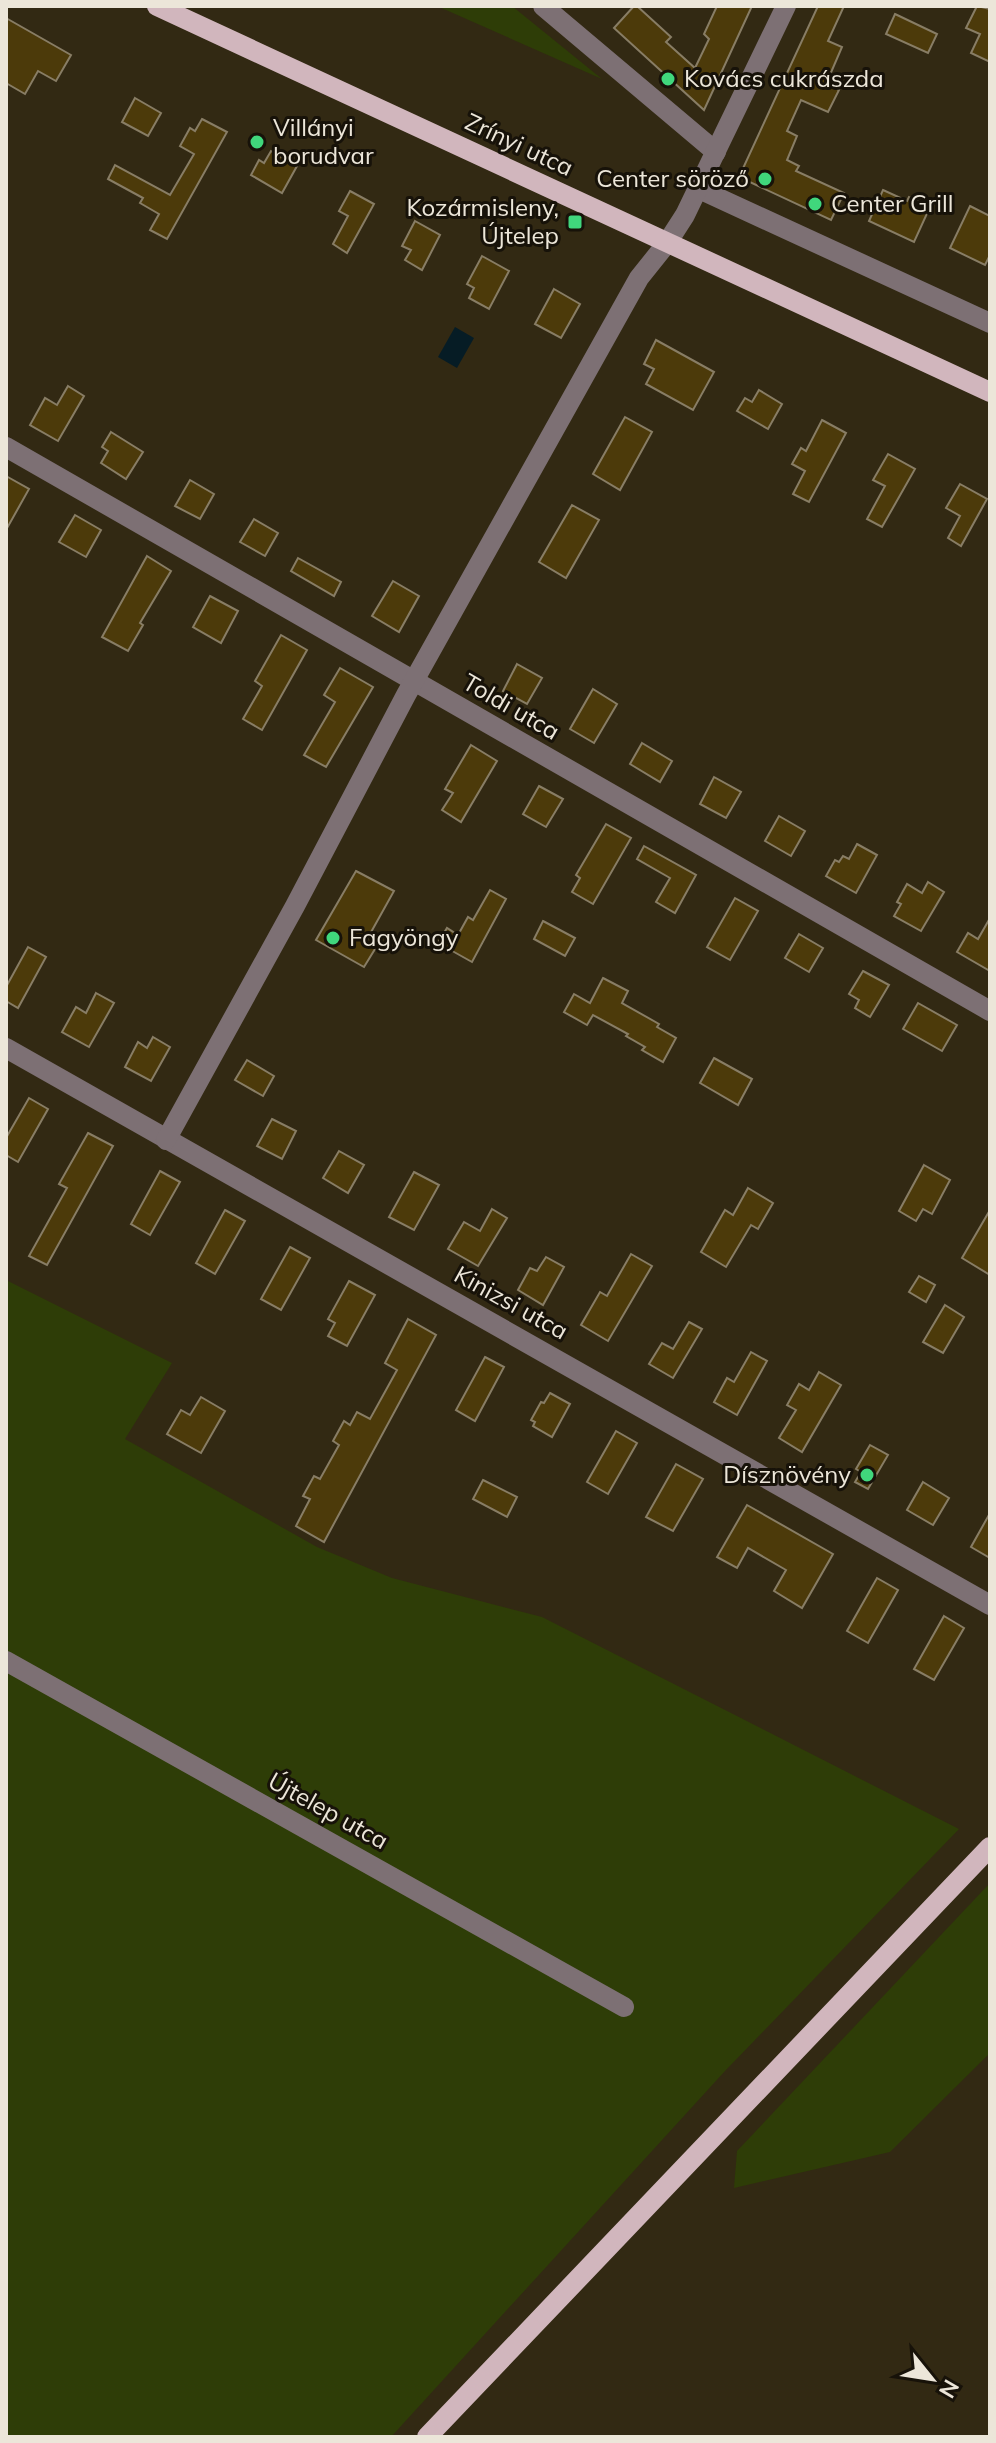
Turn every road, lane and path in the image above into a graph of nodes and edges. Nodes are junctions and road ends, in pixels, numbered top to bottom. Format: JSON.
{"nodes":[{"id":1,"x":157,"y":6,"type":"edge"},
{"id":2,"x":543,"y":6,"type":"edge"},
{"id":3,"x":786,"y":6,"type":"edge"},
{"id":4,"x":716,"y":152,"type":"junction"},
{"id":5,"x":699,"y":189,"type":"junction"},
{"id":6,"x":667,"y":243,"type":"junction"},
{"id":7,"x":990,"y":323,"type":"edge"},
{"id":8,"x":990,"y":392,"type":"edge"},
{"id":9,"x":6,"y":447,"type":"edge"},
{"id":10,"x":414,"y":681,"type":"junction"},
{"id":11,"x":990,"y":1011,"type":"edge"},
{"id":12,"x":6,"y":1048,"type":"edge"},
{"id":13,"x":166,"y":1140,"type":"junction"},
{"id":14,"x":990,"y":1605,"type":"edge"},
{"id":15,"x":6,"y":1661,"type":"edge"},
{"id":16,"x":990,"y":1847,"type":"edge"},
{"id":17,"x":624,"y":2007,"type":"dead end"},
{"id":18,"x":427,"y":2437,"type":"edge"}],
"edges":[{"from":1,"to":6,"type":"main road","name":"Zrínyi utca"},
{"from":2,"to":4,"type":"street"},
{"from":3,"to":4,"type":"street"},
{"from":4,"to":5,"type":"street"},
{"from":5,"to":6,"type":"street"},
{"from":5,"to":7,"type":"street"},
{"from":6,"to":8,"type":"main road","name":"Zrínyi utca"},
{"from":6,"to":10,"type":"street"},
{"from":9,"to":10,"type":"street","name":"Toldi utca"},
{"from":10,"to":11,"type":"street","name":"Toldi utca"},
{"from":10,"to":13,"type":"street"},
{"from":12,"to":13,"type":"street","name":"Kinizsi utca"},
{"from":13,"to":14,"type":"street","name":"Kinizsi utca"},
{"from":15,"to":17,"type":"street","name":"Újtelep utca"},
{"from":16,"to":18,"type":"main road"}]}
